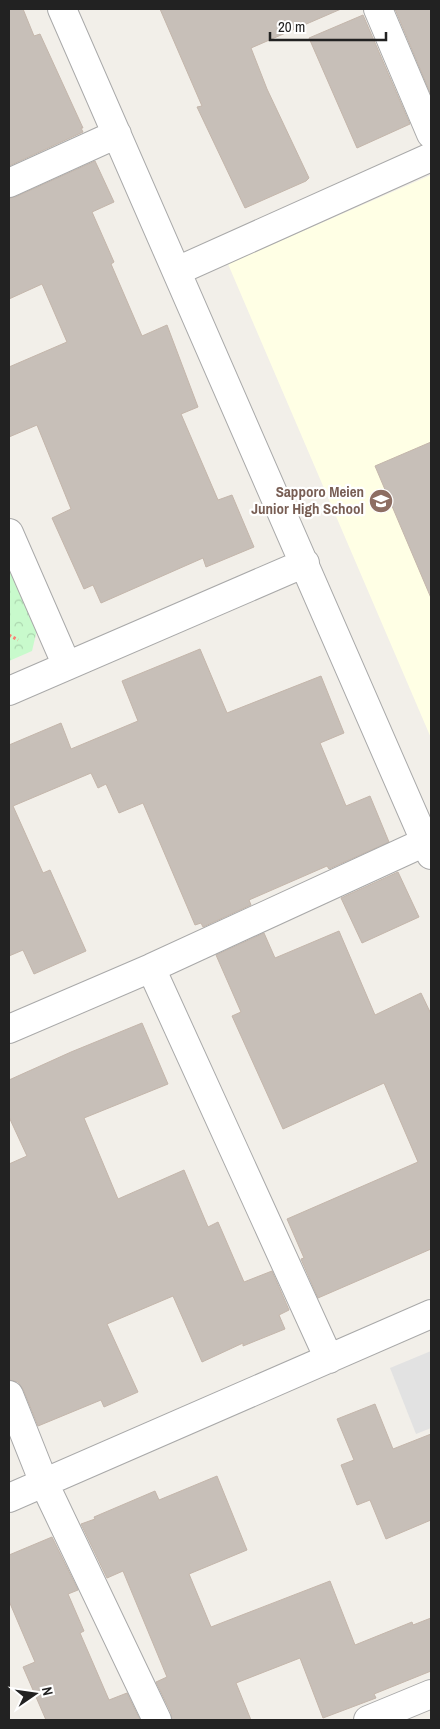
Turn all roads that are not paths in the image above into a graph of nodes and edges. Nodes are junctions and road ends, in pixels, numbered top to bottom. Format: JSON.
{"nodes":[{"id":1,"x":62,"y":9,"type":"edge"},
{"id":2,"x":378,"y":9,"type":"edge"},
{"id":3,"x":117,"y":134,"type":"junction"},
{"id":4,"x":431,"y":134,"type":"edge"},
{"id":5,"x":431,"y":158,"type":"edge"},
{"id":6,"x":9,"y":183,"type":"edge"},
{"id":7,"x":177,"y":271,"type":"junction"},
{"id":8,"x":9,"y":533,"type":"edge"},
{"id":9,"x":305,"y":563,"type":"junction"},
{"id":10,"x":67,"y":666,"type":"junction"},
{"id":11,"x":9,"y":691,"type":"edge"},
{"id":12,"x":428,"y":848,"type":"edge"},
{"id":13,"x":151,"y":968,"type":"junction"},
{"id":14,"x":9,"y":1029,"type":"edge"},
{"id":15,"x":431,"y":1314,"type":"edge"},
{"id":16,"x":329,"y":1359,"type":"junction"},
{"id":17,"x":9,"y":1396,"type":"edge"},
{"id":18,"x":44,"y":1483,"type":"junction"},
{"id":19,"x":9,"y":1498,"type":"edge"},
{"id":20,"x":431,"y":1694,"type":"edge"},
{"id":21,"x":157,"y":1720,"type":"edge"},
{"id":22,"x":368,"y":1720,"type":"edge"}],
"edges":[{"from":1,"to":3,"type":"street"},
{"from":2,"to":4,"type":"street"},
{"from":3,"to":6,"type":"street"},
{"from":3,"to":7,"type":"street"},
{"from":5,"to":7,"type":"street"},
{"from":7,"to":9,"type":"street"},
{"from":8,"to":10,"type":"street"},
{"from":9,"to":10,"type":"street"},
{"from":9,"to":12,"type":"street"},
{"from":10,"to":11,"type":"street"},
{"from":12,"to":13,"type":"street"},
{"from":13,"to":14,"type":"street"},
{"from":13,"to":16,"type":"street"},
{"from":15,"to":16,"type":"street"},
{"from":16,"to":18,"type":"street"},
{"from":17,"to":18,"type":"street"},
{"from":18,"to":19,"type":"street"},
{"from":18,"to":21,"type":"street"},
{"from":20,"to":22,"type":"street"}]}
